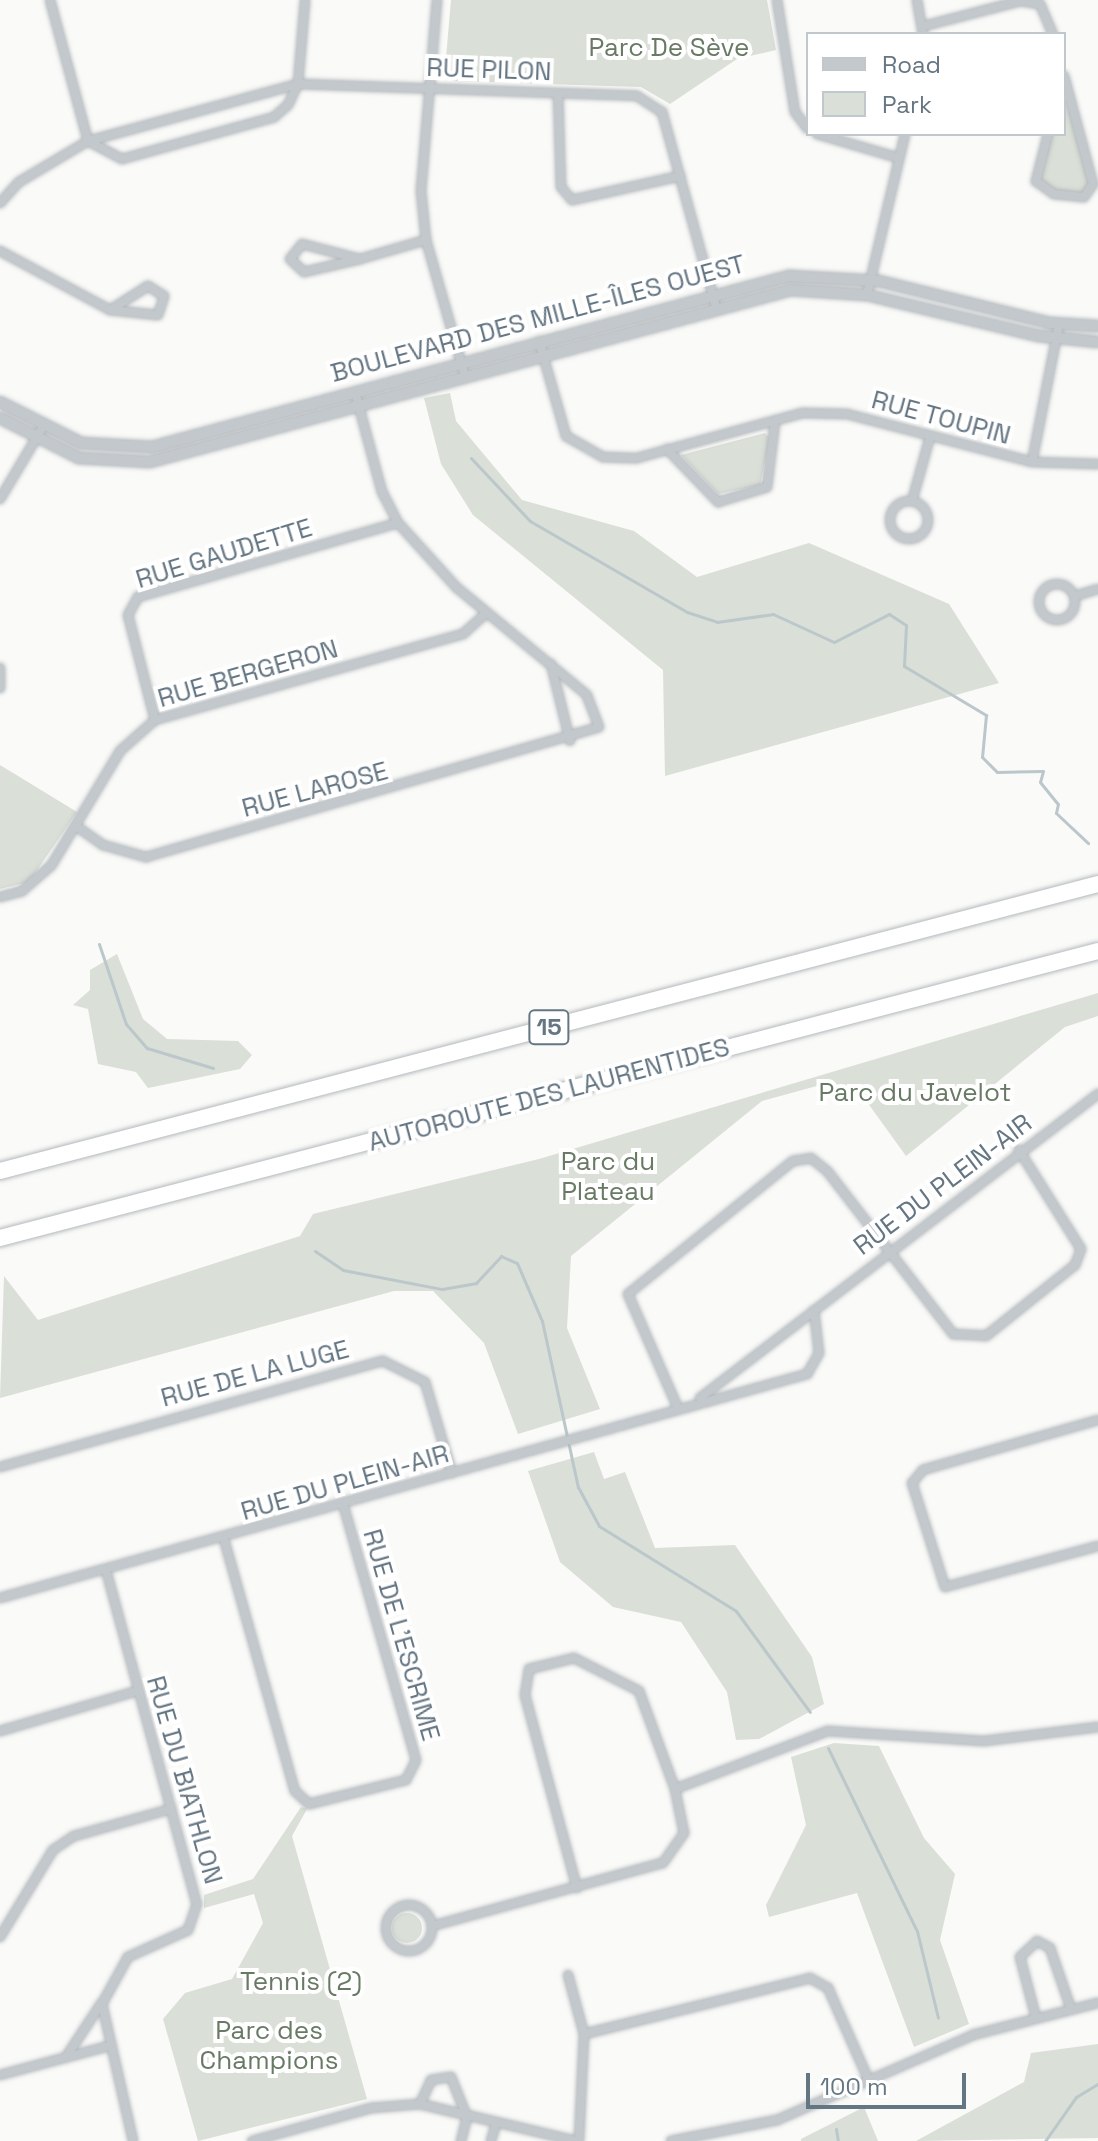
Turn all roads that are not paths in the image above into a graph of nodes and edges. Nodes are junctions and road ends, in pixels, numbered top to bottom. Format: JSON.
{"nodes":[{"id":1,"x":50,"y":0,"type":"edge"},
{"id":2,"x":305,"y":0,"type":"edge"},
{"id":3,"x":437,"y":0,"type":"edge"},
{"id":4,"x":777,"y":0,"type":"edge"},
{"id":5,"x":917,"y":0,"type":"edge"},
{"id":6,"x":924,"y":30,"type":"edge"},
{"id":7,"x":1052,"y":32,"type":"edge"},
{"id":8,"x":1066,"y":83,"type":"edge"},
{"id":9,"x":298,"y":84,"type":"junction"},
{"id":10,"x":430,"y":89,"type":"junction"},
{"id":11,"x":558,"y":93,"type":"junction"},
{"id":12,"x":806,"y":126,"type":"edge"},
{"id":13,"x":824,"y":136,"type":"edge"},
{"id":14,"x":904,"y":136,"type":"edge"},
{"id":15,"x":1047,"y":136,"type":"edge"},
{"id":16,"x":88,"y":141,"type":"junction"},
{"id":17,"x":899,"y":158,"type":"junction"},
{"id":18,"x":680,"y":176,"type":"junction"},
{"id":19,"x":0,"y":203,"type":"edge"},
{"id":20,"x":426,"y":240,"type":"junction"},
{"id":21,"x":0,"y":251,"type":"edge"},
{"id":22,"x":360,"y":259,"type":"junction"},
{"id":23,"x":871,"y":280,"type":"junction"},
{"id":24,"x":712,"y":293,"type":"junction"},
{"id":25,"x":867,"y":295,"type":"junction"},
{"id":26,"x":716,"y":307,"type":"junction"},
{"id":27,"x":110,"y":310,"type":"junction"},
{"id":28,"x":1059,"y":324,"type":"junction"},
{"id":29,"x":1098,"y":326,"type":"edge"},
{"id":30,"x":1056,"y":339,"type":"junction"},
{"id":31,"x":539,"y":341,"type":"junction"},
{"id":32,"x":1098,"y":342,"type":"edge"},
{"id":33,"x":543,"y":355,"type":"junction"},
{"id":34,"x":462,"y":362,"type":"junction"},
{"id":35,"x":465,"y":376,"type":"junction"},
{"id":36,"x":355,"y":392,"type":"junction"},
{"id":37,"x":0,"y":402,"type":"edge"},
{"id":38,"x":358,"y":406,"type":"junction"},
{"id":39,"x":0,"y":418,"type":"edge"},
{"id":40,"x":775,"y":422,"type":"junction"},
{"id":41,"x":43,"y":427,"type":"junction"},
{"id":42,"x":930,"y":437,"type":"junction"},
{"id":43,"x":36,"y":439,"type":"junction"},
{"id":44,"x":667,"y":449,"type":"junction"},
{"id":45,"x":1032,"y":462,"type":"junction"},
{"id":46,"x":1098,"y":464,"type":"edge"},
{"id":47,"x":0,"y":499,"type":"edge"},
{"id":48,"x":912,"y":501,"type":"junction"},
{"id":49,"x":398,"y":523,"type":"junction"},
{"id":50,"x":1098,"y":589,"type":"edge"},
{"id":51,"x":1075,"y":596,"type":"junction"},
{"id":52,"x":486,"y":613,"type":"junction"},
{"id":53,"x":551,"y":663,"type":"junction"},
{"id":54,"x":0,"y":668,"type":"edge"},
{"id":55,"x":0,"y":688,"type":"edge"},
{"id":56,"x":155,"y":720,"type":"junction"},
{"id":57,"x":570,"y":741,"type":"junction"},
{"id":58,"x":76,"y":826,"type":"junction"},
{"id":59,"x":1098,"y":884,"type":"edge"},
{"id":60,"x":0,"y":897,"type":"edge"},
{"id":61,"x":1098,"y":951,"type":"edge"},
{"id":62,"x":1098,"y":1094,"type":"edge"},
{"id":63,"x":1019,"y":1150,"type":"junction"},
{"id":64,"x":0,"y":1171,"type":"edge"},
{"id":65,"x":0,"y":1241,"type":"edge"},
{"id":66,"x":888,"y":1252,"type":"junction"},
{"id":67,"x":814,"y":1310,"type":"junction"},
{"id":68,"x":699,"y":1398,"type":"junction"},
{"id":69,"x":677,"y":1406,"type":"junction"},
{"id":70,"x":1098,"y":1420,"type":"edge"},
{"id":71,"x":0,"y":1467,"type":"edge"},
{"id":72,"x":452,"y":1473,"type":"junction"},
{"id":73,"x":343,"y":1503,"type":"junction"},
{"id":74,"x":224,"y":1539,"type":"junction"},
{"id":75,"x":1098,"y":1546,"type":"edge"},
{"id":76,"x":106,"y":1570,"type":"junction"},
{"id":77,"x":0,"y":1598,"type":"edge"},
{"id":78,"x":137,"y":1691,"type":"junction"},
{"id":79,"x":1098,"y":1727,"type":"edge"},
{"id":80,"x":0,"y":1731,"type":"edge"},
{"id":81,"x":675,"y":1789,"type":"junction"},
{"id":82,"x":171,"y":1809,"type":"junction"},
{"id":83,"x":577,"y":1888,"type":"junction"},
{"id":84,"x":432,"y":1926,"type":"junction"},
{"id":85,"x":0,"y":1937,"type":"edge"},
{"id":86,"x":568,"y":1975,"type":"dead end"},
{"id":87,"x":1098,"y":2003,"type":"edge"},
{"id":88,"x":102,"y":2004,"type":"junction"},
{"id":89,"x":1070,"y":2006,"type":"junction"},
{"id":90,"x":1035,"y":2014,"type":"junction"},
{"id":91,"x":584,"y":2034,"type":"junction"},
{"id":92,"x":108,"y":2046,"type":"junction"},
{"id":93,"x":66,"y":2057,"type":"junction"},
{"id":94,"x":0,"y":2075,"type":"edge"},
{"id":95,"x":869,"y":2081,"type":"junction"},
{"id":96,"x":420,"y":2104,"type":"junction"},
{"id":97,"x":467,"y":2117,"type":"junction"},
{"id":98,"x":495,"y":2127,"type":"junction"},
{"id":99,"x":133,"y":2141,"type":"edge"},
{"id":100,"x":252,"y":2141,"type":"edge"},
{"id":101,"x":461,"y":2141,"type":"edge"},
{"id":102,"x":491,"y":2141,"type":"edge"},
{"id":103,"x":577,"y":2141,"type":"edge"},
{"id":104,"x":671,"y":2141,"type":"edge"}],
"edges":[{"from":1,"to":16,"type":"street"},
{"from":2,"to":9,"type":"street"},
{"from":3,"to":10,"type":"street"},
{"from":4,"to":12,"type":"street"},
{"from":5,"to":6,"type":"street"},
{"from":6,"to":7,"type":"street"},
{"from":8,"to":15,"type":"street"},
{"from":9,"to":10,"type":"street","name":"RUE PILON"},
{"from":9,"to":16,"type":"street","name":"RUE PILON"},
{"from":9,"to":16,"type":"street"},
{"from":10,"to":11,"type":"street","name":"RUE PILON"},
{"from":10,"to":20,"type":"street"},
{"from":11,"to":18,"type":"street","name":"RUE PILON"},
{"from":11,"to":18,"type":"street"},
{"from":13,"to":17,"type":"street"},
{"from":14,"to":17,"type":"street"},
{"from":16,"to":19,"type":"street","name":"RUE PILON"},
{"from":17,"to":23,"type":"street"},
{"from":18,"to":24,"type":"street","name":"RUE PILON"},
{"from":20,"to":22,"type":"street"},
{"from":20,"to":34,"type":"street"},
{"from":21,"to":27,"type":"street"},
{"from":22,"to":22,"type":"street"},
{"from":23,"to":24,"type":"street","name":"BOULEVARD DES MILLE-ÎLES OUEST"},
{"from":23,"to":25,"type":"street"},
{"from":23,"to":28,"type":"street","name":"BOULEVARD DES MILLE-ÎLES OUEST"},
{"from":24,"to":26,"type":"street","name":"RUE PILON"},
{"from":24,"to":31,"type":"street","name":"BOULEVARD DES MILLE-ÎLES OUEST"},
{"from":25,"to":26,"type":"street","name":"BOULEVARD DES MILLE-ÎLES OUEST"},
{"from":25,"to":30,"type":"street","name":"BOULEVARD DES MILLE-ÎLES OUEST"},
{"from":26,"to":33,"type":"street","name":"BOULEVARD DES MILLE-ÎLES OUEST"},
{"from":27,"to":27,"type":"street"},
{"from":28,"to":29,"type":"street","name":"BOULEVARD DES MILLE-ÎLES OUEST"},
{"from":28,"to":30,"type":"street"},
{"from":30,"to":32,"type":"street","name":"BOULEVARD DES MILLE-ÎLES OUEST"},
{"from":30,"to":45,"type":"street"},
{"from":31,"to":33,"type":"street","name":"RUE TOUPIN"},
{"from":31,"to":34,"type":"street","name":"BOULEVARD DES MILLE-ÎLES OUEST"},
{"from":33,"to":35,"type":"street","name":"BOULEVARD DES MILLE-ÎLES OUEST"},
{"from":33,"to":44,"type":"street","name":"RUE TOUPIN"},
{"from":34,"to":35,"type":"street"},
{"from":34,"to":36,"type":"street","name":"BOULEVARD DES MILLE-ÎLES OUEST"},
{"from":35,"to":38,"type":"street","name":"BOULEVARD DES MILLE-ÎLES OUEST"},
{"from":36,"to":38,"type":"street"},
{"from":36,"to":41,"type":"street","name":"BOULEVARD DES MILLE-ÎLES OUEST"},
{"from":37,"to":41,"type":"street","name":"BOULEVARD DES MILLE-ÎLES OUEST"},
{"from":38,"to":43,"type":"street","name":"BOULEVARD DES MILLE-ÎLES OUEST"},
{"from":38,"to":49,"type":"street"},
{"from":39,"to":43,"type":"street","name":"BOULEVARD DES MILLE-ÎLES OUEST"},
{"from":40,"to":42,"type":"street","name":"RUE TOUPIN"},
{"from":40,"to":44,"type":"street","name":"RUE TOUPIN"},
{"from":40,"to":44,"type":"street"},
{"from":41,"to":43,"type":"street"},
{"from":42,"to":45,"type":"street","name":"RUE TOUPIN"},
{"from":42,"to":48,"type":"street"},
{"from":43,"to":47,"type":"street"},
{"from":45,"to":46,"type":"street","name":"RUE TOUPIN"},
{"from":48,"to":48,"type":"street"},
{"from":49,"to":52,"type":"street"},
{"from":49,"to":56,"type":"street","name":"RUE GAUDETTE"},
{"from":50,"to":51,"type":"street"},
{"from":51,"to":51,"type":"street"},
{"from":52,"to":53,"type":"street"},
{"from":52,"to":56,"type":"street","name":"RUE BERGERON"},
{"from":53,"to":57,"type":"street"},
{"from":53,"to":57,"type":"street"},
{"from":54,"to":55,"type":"street"},
{"from":56,"to":58,"type":"street","name":"RUE BERGERON"},
{"from":57,"to":58,"type":"street","name":"RUE LAROSE"},
{"from":58,"to":60,"type":"street","name":"RUE BERGERON"},
{"from":59,"to":64,"type":"highway","number":"15"},
{"from":61,"to":65,"type":"highway","name":"AUTOROUTE DES LAURENTIDES"},
{"from":62,"to":63,"type":"street","name":"RUE DU PLEIN-AIR"},
{"from":63,"to":66,"type":"street","name":"RUE DU PLEIN-AIR"},
{"from":63,"to":66,"type":"street"},
{"from":66,"to":67,"type":"street","name":"RUE DU PLEIN-AIR"},
{"from":66,"to":69,"type":"street"},
{"from":67,"to":68,"type":"street","name":"RUE DU PLEIN-AIR"},
{"from":67,"to":68,"type":"street","name":"RUE DU PLEIN-AIR"},
{"from":68,"to":69,"type":"street","name":"RUE DU PLEIN-AIR"},
{"from":69,"to":72,"type":"street","name":"RUE DU PLEIN-AIR"},
{"from":70,"to":75,"type":"street"},
{"from":71,"to":72,"type":"street","name":"RUE DE LA LUGE"},
{"from":72,"to":73,"type":"street","name":"RUE DU PLEIN-AIR"},
{"from":73,"to":74,"type":"street","name":"RUE DU PLEIN-AIR"},
{"from":73,"to":74,"type":"street","name":"RUE DE L'ESCRIME"},
{"from":74,"to":76,"type":"street","name":"RUE DU PLEIN-AIR"},
{"from":76,"to":77,"type":"street","name":"RUE DU PLEIN-AIR"},
{"from":76,"to":78,"type":"street","name":"RUE DU BIATHLON"},
{"from":78,"to":80,"type":"street"},
{"from":78,"to":82,"type":"street","name":"RUE DU BIATHLON"},
{"from":79,"to":81,"type":"street"},
{"from":81,"to":83,"type":"street"},
{"from":81,"to":83,"type":"street"},
{"from":82,"to":85,"type":"street"},
{"from":82,"to":88,"type":"street","name":"RUE DU BIATHLON"},
{"from":83,"to":84,"type":"street"},
{"from":84,"to":84,"type":"street"},
{"from":86,"to":91,"type":"street"},
{"from":87,"to":89,"type":"street"},
{"from":88,"to":92,"type":"street"},
{"from":88,"to":93,"type":"street","name":"RUE DU BIATHLON"},
{"from":89,"to":90,"type":"street"},
{"from":89,"to":90,"type":"street"},
{"from":90,"to":95,"type":"street"},
{"from":91,"to":95,"type":"street"},
{"from":91,"to":103,"type":"street"},
{"from":92,"to":93,"type":"street"},
{"from":92,"to":99,"type":"street"},
{"from":93,"to":94,"type":"street"},
{"from":95,"to":104,"type":"street"},
{"from":96,"to":97,"type":"street"},
{"from":96,"to":97,"type":"street"},
{"from":96,"to":100,"type":"street"},
{"from":97,"to":98,"type":"street"},
{"from":97,"to":101,"type":"street"},
{"from":98,"to":102,"type":"street"},
{"from":98,"to":103,"type":"street"}]}
